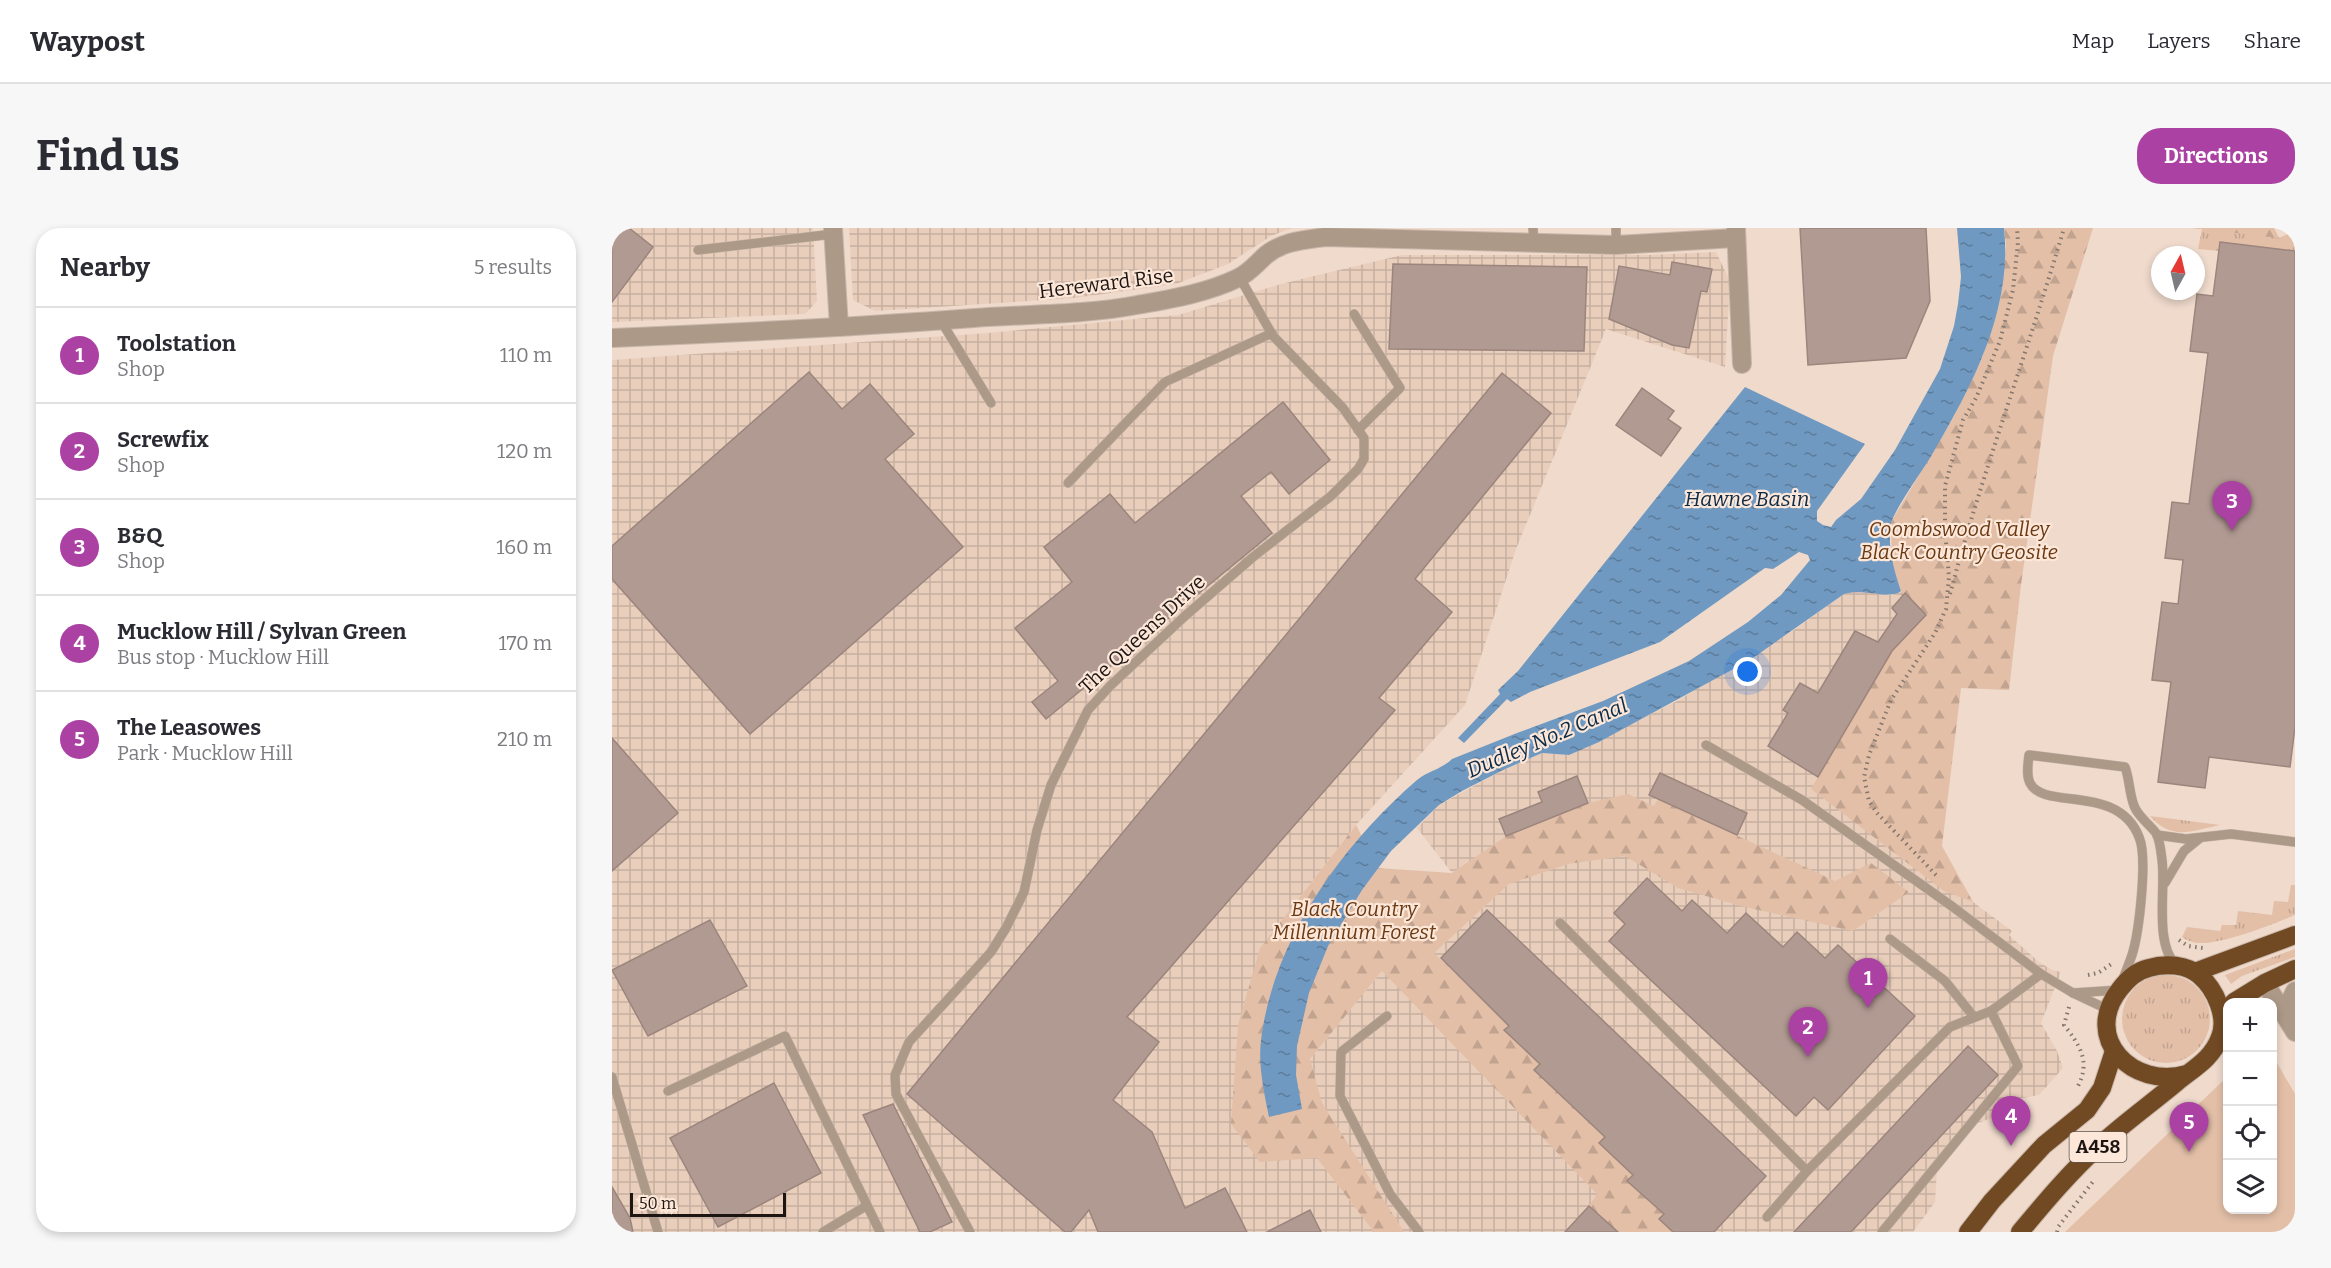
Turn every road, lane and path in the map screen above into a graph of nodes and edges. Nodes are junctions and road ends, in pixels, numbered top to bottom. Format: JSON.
{"nodes":[{"id":1,"x":2017,"y":228,"type":"edge"},
{"id":2,"x":2064,"y":228,"type":"edge"},
{"id":3,"x":833,"y":231,"type":"edge"},
{"id":4,"x":1736,"y":233,"type":"edge"},
{"id":5,"x":1534,"y":236,"type":"edge"},
{"id":6,"x":1616,"y":237,"type":"edge"},
{"id":7,"x":698,"y":250,"type":"dead end"},
{"id":8,"x":1240,"y":278,"type":"junction"},
{"id":9,"x":1354,"y":314,"type":"dead end"},
{"id":10,"x":941,"y":321,"type":"junction"},
{"id":11,"x":839,"y":327,"type":"junction"},
{"id":12,"x":1272,"y":333,"type":"junction"},
{"id":13,"x":612,"y":338,"type":"edge"},
{"id":14,"x":1742,"y":364,"type":"dead end"},
{"id":15,"x":990,"y":403,"type":"dead end"},
{"id":16,"x":1358,"y":430,"type":"junction"},
{"id":17,"x":1068,"y":483,"type":"dead end"},
{"id":18,"x":1946,"y":609,"type":"junction"},
{"id":19,"x":1706,"y":745,"type":"dead end"},
{"id":20,"x":2157,"y":835,"type":"junction"},
{"id":21,"x":2200,"y":838,"type":"junction"},
{"id":22,"x":2295,"y":842,"type":"edge"},
{"id":23,"x":1940,"y":879,"type":"dead end"},
{"id":24,"x":2163,"y":885,"type":"junction"},
{"id":25,"x":1560,"y":923,"type":"dead end"},
{"id":26,"x":2295,"y":935,"type":"edge"},
{"id":27,"x":1890,"y":939,"type":"dead end"},
{"id":28,"x":2118,"y":958,"type":"dead end"},
{"id":29,"x":2186,"y":969,"type":"junction"},
{"id":30,"x":2295,"y":969,"type":"edge"},
{"id":31,"x":2041,"y":974,"type":"junction"},
{"id":32,"x":2077,"y":976,"type":"dead end"},
{"id":33,"x":2265,"y":983,"type":"junction"},
{"id":34,"x":2119,"y":990,"type":"junction"},
{"id":35,"x":2295,"y":991,"type":"edge"},
{"id":36,"x":2073,"y":993,"type":"junction"},
{"id":37,"x":2241,"y":998,"type":"edge"},
{"id":38,"x":2068,"y":1009,"type":"dead end"},
{"id":39,"x":2109,"y":1010,"type":"junction"},
{"id":40,"x":1991,"y":1011,"type":"junction"},
{"id":41,"x":2223,"y":1013,"type":"edge"},
{"id":42,"x":1387,"y":1016,"type":"dead end"},
{"id":43,"x":1974,"y":1017,"type":"junction"},
{"id":44,"x":2292,"y":1025,"type":"edge"},
{"id":45,"x":2223,"y":1026,"type":"edge"},
{"id":46,"x":2114,"y":1052,"type":"junction"},
{"id":47,"x":2187,"y":1074,"type":"junction"},
{"id":48,"x":612,"y":1077,"type":"edge"},
{"id":49,"x":668,"y":1091,"type":"dead end"},
{"id":50,"x":2074,"y":1095,"type":"dead end"},
{"id":51,"x":1807,"y":1170,"type":"junction"},
{"id":52,"x":2097,"y":1175,"type":"dead end"},
{"id":53,"x":866,"y":1206,"type":"junction"},
{"id":54,"x":1767,"y":1217,"type":"dead end"},
{"id":55,"x":658,"y":1232,"type":"edge"},
{"id":56,"x":823,"y":1232,"type":"edge"},
{"id":57,"x":880,"y":1232,"type":"edge"},
{"id":58,"x":970,"y":1232,"type":"edge"},
{"id":59,"x":1419,"y":1232,"type":"edge"},
{"id":60,"x":1882,"y":1232,"type":"edge"},
{"id":61,"x":1968,"y":1232,"type":"edge"},
{"id":62,"x":2020,"y":1232,"type":"edge"},
{"id":63,"x":2057,"y":1232,"type":"edge"}],
"edges":[{"from":1,"to":18,"type":"path"},
{"from":2,"to":18,"type":"path"},
{"from":3,"to":7,"type":"lane"},
{"from":3,"to":11,"type":"street"},
{"from":4,"to":6,"type":"street","name":"Hereward Rise"},
{"from":4,"to":14,"type":"street"},
{"from":5,"to":6,"type":"street","name":"Hereward Rise"},
{"from":5,"to":8,"type":"street","name":"Hereward Rise"},
{"from":8,"to":10,"type":"street","name":"Hereward Rise"},
{"from":8,"to":12,"type":"lane","name":"The Queens Drive"},
{"from":9,"to":16,"type":"lane"},
{"from":10,"to":11,"type":"street","name":"Hereward Rise"},
{"from":10,"to":15,"type":"lane"},
{"from":11,"to":13,"type":"street","name":"Hereward Rise"},
{"from":12,"to":16,"type":"lane","name":"The Queens Drive"},
{"from":12,"to":17,"type":"lane"},
{"from":16,"to":58,"type":"lane","name":"The Queens Drive"},
{"from":18,"to":23,"type":"path"},
{"from":19,"to":31,"type":"lane"},
{"from":20,"to":21,"type":"lane"},
{"from":20,"to":24,"type":"lane"},
{"from":20,"to":34,"type":"lane"},
{"from":21,"to":22,"type":"lane"},
{"from":21,"to":24,"type":"lane"},
{"from":24,"to":29,"type":"lane"},
{"from":25,"to":51,"type":"lane"},
{"from":26,"to":29,"type":"highway"},
{"from":27,"to":43,"type":"lane"},
{"from":28,"to":32,"type":"path"},
{"from":29,"to":34,"type":"highway"},
{"from":29,"to":41,"type":"highway","number":"A458"},
{"from":30,"to":33,"type":"highway"},
{"from":31,"to":36,"type":"lane"},
{"from":31,"to":40,"type":"lane"},
{"from":33,"to":37,"type":"highway"},
{"from":33,"to":44,"type":"street"},
{"from":34,"to":36,"type":"lane"},
{"from":34,"to":39,"type":"highway"},
{"from":35,"to":44,"type":"street"},
{"from":36,"to":39,"type":"lane"},
{"from":38,"to":50,"type":"path"},
{"from":39,"to":46,"type":"highway"},
{"from":40,"to":43,"type":"lane"},
{"from":40,"to":60,"type":"lane"},
{"from":42,"to":59,"type":"lane"},
{"from":43,"to":51,"type":"lane"},
{"from":45,"to":47,"type":"highway","number":"A458"},
{"from":46,"to":47,"type":"highway"},
{"from":46,"to":61,"type":"highway","number":"A458"},
{"from":47,"to":62,"type":"highway","number":"A458"},
{"from":48,"to":55,"type":"lane"},
{"from":49,"to":53,"type":"lane"},
{"from":51,"to":54,"type":"lane"},
{"from":52,"to":63,"type":"path"},
{"from":53,"to":56,"type":"lane"},
{"from":53,"to":57,"type":"lane"}]}
